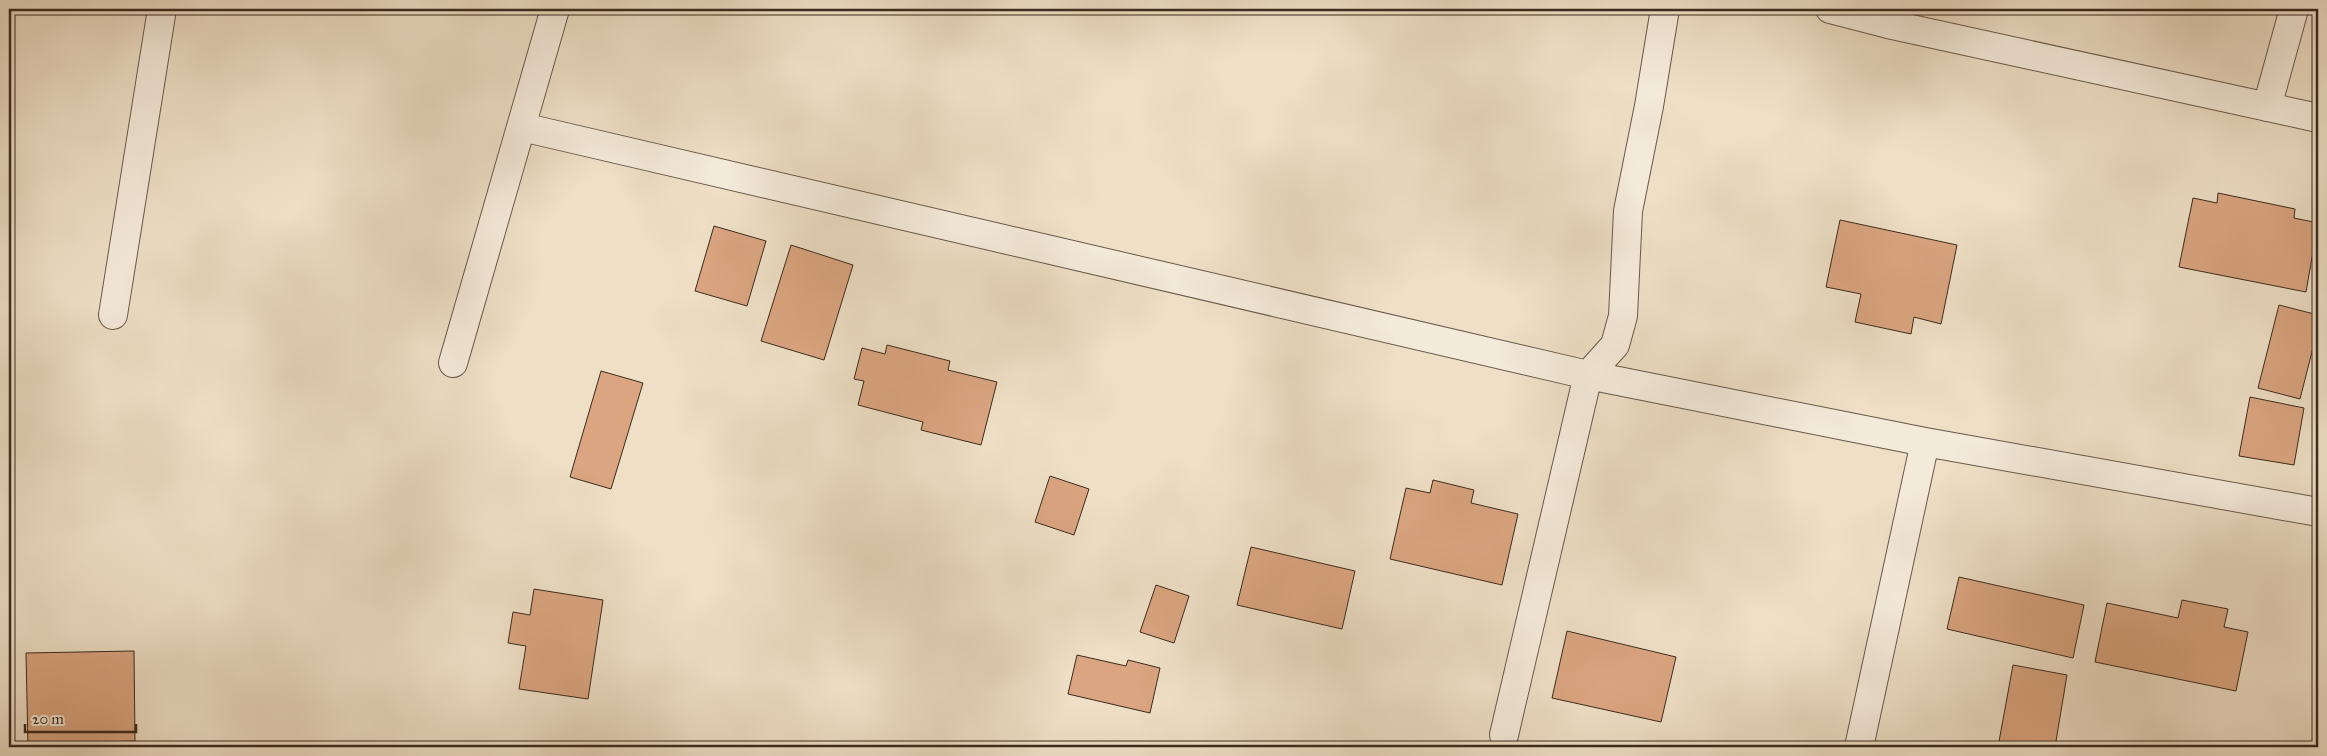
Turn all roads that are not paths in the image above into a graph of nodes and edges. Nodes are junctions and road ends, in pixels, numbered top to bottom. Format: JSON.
{"nodes":[{"id":1,"x":162,"y":9,"type":"edge"},
{"id":2,"x":555,"y":9,"type":"edge"},
{"id":3,"x":1665,"y":9,"type":"edge"},
{"id":4,"x":1830,"y":9,"type":"edge"},
{"id":5,"x":2294,"y":9,"type":"edge"},
{"id":6,"x":1889,"y":16,"type":"edge"},
{"id":7,"x":2266,"y":107,"type":"junction"},
{"id":8,"x":2318,"y":118,"type":"edge"},
{"id":9,"x":522,"y":127,"type":"junction"},
{"id":10,"x":113,"y":315,"type":"dead end"},
{"id":11,"x":453,"y":364,"type":"dead end"},
{"id":12,"x":1588,"y":375,"type":"junction"},
{"id":13,"x":1925,"y":442,"type":"junction"},
{"id":14,"x":2318,"y":512,"type":"edge"},
{"id":15,"x":1504,"y":735,"type":"dead end"},
{"id":16,"x":1858,"y":747,"type":"edge"}],
"edges":[{"from":1,"to":10,"type":"street"},
{"from":2,"to":9,"type":"street"},
{"from":3,"to":12,"type":"street"},
{"from":4,"to":6,"type":"street"},
{"from":5,"to":7,"type":"street"},
{"from":6,"to":7,"type":"street"},
{"from":7,"to":8,"type":"street"},
{"from":9,"to":11,"type":"street"},
{"from":9,"to":12,"type":"street"},
{"from":12,"to":13,"type":"street"},
{"from":12,"to":15,"type":"street"},
{"from":13,"to":14,"type":"street"},
{"from":13,"to":16,"type":"street"}]}
